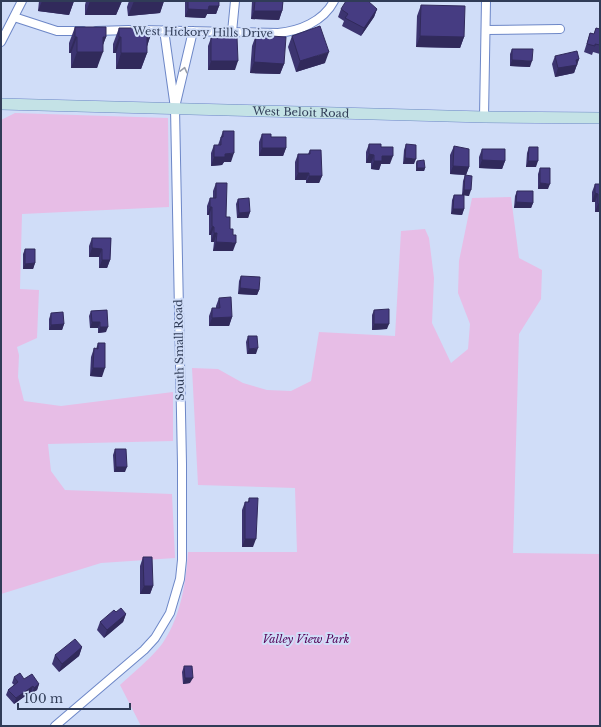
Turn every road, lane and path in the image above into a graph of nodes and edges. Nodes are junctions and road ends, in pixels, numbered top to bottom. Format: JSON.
{"nodes":[{"id":1,"x":22,"y":1,"type":"edge"},
{"id":2,"x":235,"y":1,"type":"edge"},
{"id":3,"x":334,"y":1,"type":"edge"},
{"id":4,"x":486,"y":1,"type":"edge"},
{"id":5,"x":14,"y":17,"type":"junction"},
{"id":6,"x":560,"y":29,"type":"dead end"},
{"id":7,"x":164,"y":30,"type":"junction"},
{"id":8,"x":486,"y":30,"type":"junction"},
{"id":9,"x":193,"y":31,"type":"junction"},
{"id":10,"x":232,"y":32,"type":"junction"},
{"id":11,"x":1,"y":42,"type":"edge"},
{"id":12,"x":1,"y":104,"type":"edge"},
{"id":13,"x":175,"y":108,"type":"junction"},
{"id":14,"x":484,"y":117,"type":"junction"},
{"id":15,"x":600,"y":118,"type":"edge"},
{"id":16,"x":55,"y":726,"type":"edge"}],
"edges":[{"from":1,"to":5,"type":"street"},
{"from":2,"to":10,"type":"street"},
{"from":3,"to":10,"type":"street","name":"West Hickory Hills Drive"},
{"from":4,"to":8,"type":"street"},
{"from":5,"to":7,"type":"street","name":"West Hickory Hills Drive"},
{"from":5,"to":11,"type":"street"},
{"from":6,"to":8,"type":"street"},
{"from":7,"to":9,"type":"street","name":"West Hickory Hills Drive"},
{"from":7,"to":13,"type":"street"},
{"from":8,"to":14,"type":"street"},
{"from":9,"to":10,"type":"street","name":"West Hickory Hills Drive"},
{"from":13,"to":9,"type":"street","one_way":true},
{"from":12,"to":13,"type":"main road","name":"West Beloit Road"},
{"from":13,"to":14,"type":"main road","name":"West Beloit Road"},
{"from":13,"to":16,"type":"street","name":"South Small Road"},
{"from":14,"to":15,"type":"main road","name":"West Beloit Road"}]}
